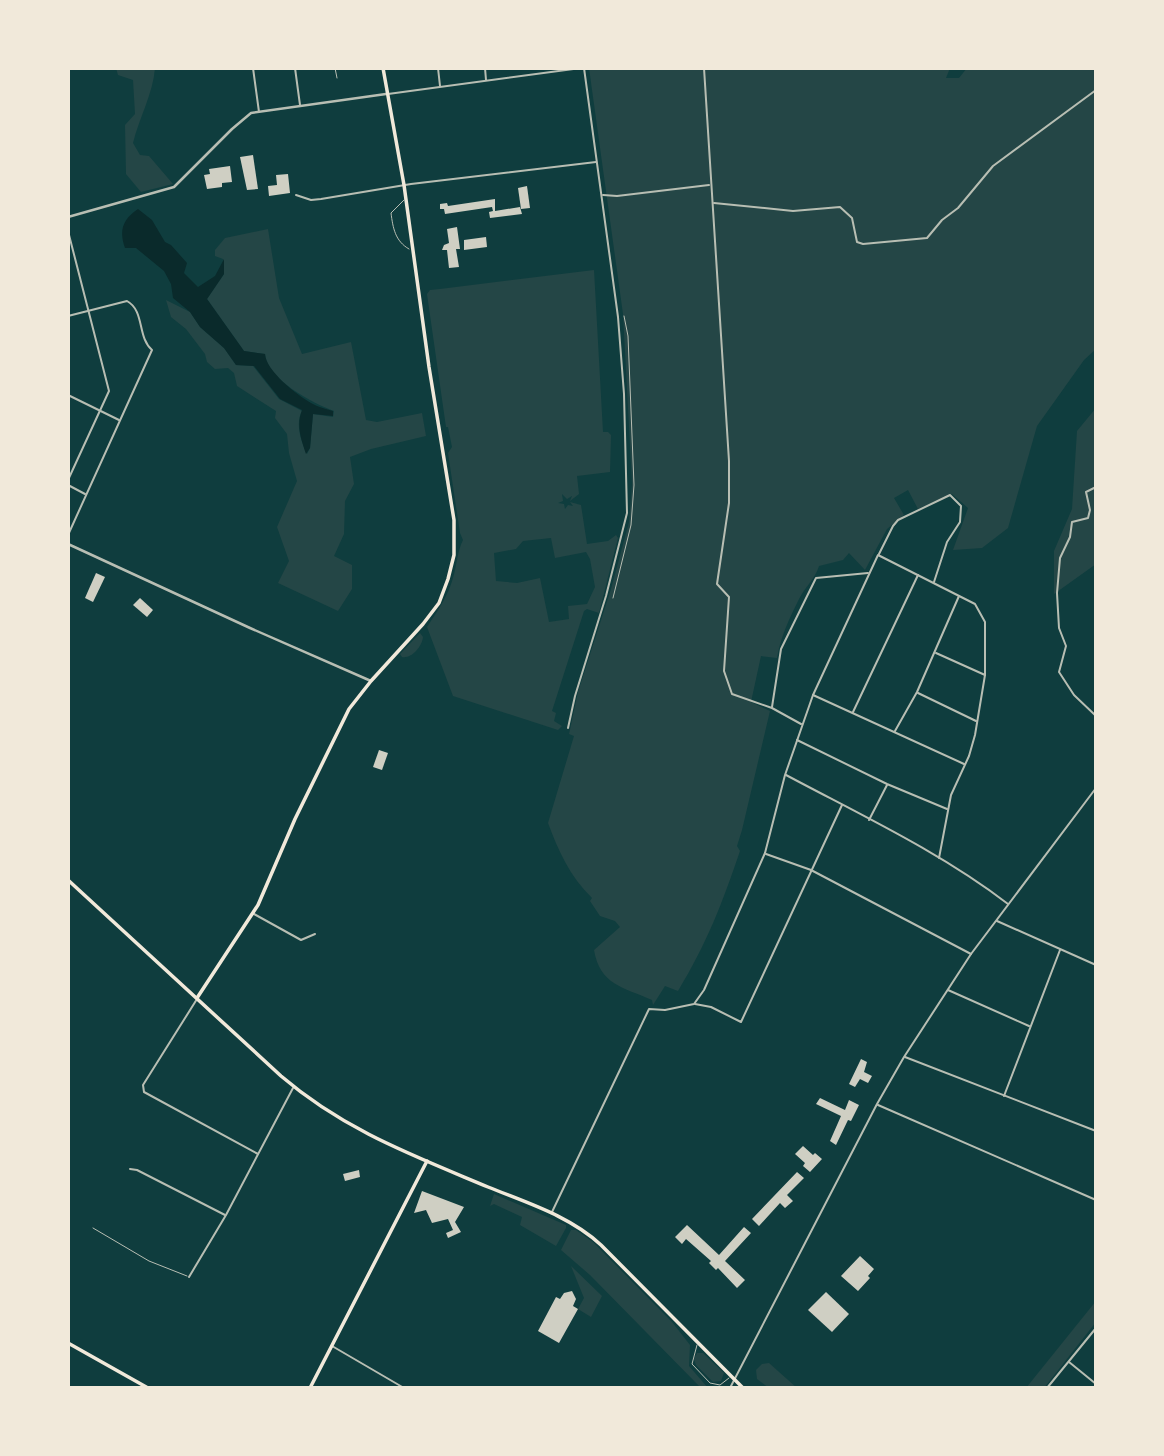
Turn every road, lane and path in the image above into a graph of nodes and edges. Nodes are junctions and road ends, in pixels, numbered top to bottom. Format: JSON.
{"nodes":[{"id":1,"x":253,"y":68,"type":"edge"},
{"id":2,"x":295,"y":68,"type":"edge"},
{"id":3,"x":335,"y":68,"type":"edge"},
{"id":4,"x":383,"y":68,"type":"edge"},
{"id":5,"x":438,"y":68,"type":"edge"},
{"id":6,"x":485,"y":68,"type":"edge"},
{"id":7,"x":531,"y":68,"type":"edge"},
{"id":8,"x":582,"y":68,"type":"edge"},
{"id":9,"x":704,"y":68,"type":"edge"},
{"id":10,"x":531,"y":75,"type":"junction"},
{"id":11,"x":337,"y":78,"type":"dead end"},
{"id":12,"x":486,"y":82,"type":"junction"},
{"id":13,"x":440,"y":87,"type":"junction"},
{"id":14,"x":1096,"y":90,"type":"edge"},
{"id":15,"x":388,"y":94,"type":"junction"},
{"id":16,"x":300,"y":106,"type":"junction"},
{"id":17,"x":259,"y":112,"type":"junction"},
{"id":18,"x":597,"y":162,"type":"junction"},
{"id":19,"x":711,"y":185,"type":"junction"},
{"id":20,"x":404,"y":186,"type":"junction"},
{"id":21,"x":296,"y":195,"type":"dead end"},
{"id":22,"x":602,"y":195,"type":"junction"},
{"id":23,"x":406,"y":199,"type":"junction"},
{"id":24,"x":713,"y":203,"type":"junction"},
{"id":25,"x":68,"y":217,"type":"edge"},
{"id":26,"x":68,"y":231,"type":"edge"},
{"id":27,"x":413,"y":250,"type":"junction"},
{"id":28,"x":90,"y":311,"type":"junction"},
{"id":29,"x":68,"y":316,"type":"edge"},
{"id":30,"x":624,"y":316,"type":"dead end"},
{"id":31,"x":68,"y":395,"type":"edge"},
{"id":32,"x":100,"y":410,"type":"junction"},
{"id":33,"x":120,"y":420,"type":"junction"},
{"id":34,"x":68,"y":480,"type":"edge"},
{"id":35,"x":68,"y":485,"type":"edge"},
{"id":36,"x":1096,"y":487,"type":"edge"},
{"id":37,"x":86,"y":494,"type":"junction"},
{"id":38,"x":68,"y":535,"type":"edge"},
{"id":39,"x":68,"y":544,"type":"edge"},
{"id":40,"x":878,"y":555,"type":"junction"},
{"id":41,"x":870,"y":573,"type":"junction"},
{"id":42,"x":919,"y":574,"type":"junction"},
{"id":43,"x":934,"y":582,"type":"junction"},
{"id":44,"x":959,"y":596,"type":"junction"},
{"id":45,"x":613,"y":598,"type":"dead end"},
{"id":46,"x":935,"y":653,"type":"junction"},
{"id":47,"x":985,"y":675,"type":"junction"},
{"id":48,"x":371,"y":681,"type":"junction"},
{"id":49,"x":917,"y":692,"type":"junction"},
{"id":50,"x":813,"y":695,"type":"junction"},
{"id":51,"x":772,"y":708,"type":"junction"},
{"id":52,"x":853,"y":712,"type":"junction"},
{"id":53,"x":1096,"y":716,"type":"edge"},
{"id":54,"x":977,"y":722,"type":"junction"},
{"id":55,"x":802,"y":725,"type":"junction"},
{"id":56,"x":568,"y":728,"type":"dead end"},
{"id":57,"x":895,"y":732,"type":"junction"},
{"id":58,"x":797,"y":740,"type":"junction"},
{"id":59,"x":965,"y":765,"type":"junction"},
{"id":60,"x":785,"y":775,"type":"junction"},
{"id":61,"x":887,"y":784,"type":"junction"},
{"id":62,"x":1096,"y":788,"type":"edge"},
{"id":63,"x":842,"y":805,"type":"junction"},
{"id":64,"x":948,"y":810,"type":"junction"},
{"id":65,"x":869,"y":820,"type":"junction"},
{"id":66,"x":765,"y":853,"type":"junction"},
{"id":67,"x":939,"y":858,"type":"junction"},
{"id":68,"x":811,"y":870,"type":"junction"},
{"id":69,"x":68,"y":880,"type":"edge"},
{"id":70,"x":1008,"y":904,"type":"junction"},
{"id":71,"x":253,"y":913,"type":"junction"},
{"id":72,"x":996,"y":921,"type":"junction"},
{"id":73,"x":315,"y":934,"type":"dead end"},
{"id":74,"x":1060,"y":950,"type":"junction"},
{"id":75,"x":971,"y":954,"type":"junction"},
{"id":76,"x":1096,"y":965,"type":"edge"},
{"id":77,"x":947,"y":989,"type":"junction"},
{"id":78,"x":197,"y":999,"type":"junction"},
{"id":79,"x":694,"y":1004,"type":"junction"},
{"id":80,"x":1030,"y":1027,"type":"junction"},
{"id":81,"x":904,"y":1057,"type":"junction"},
{"id":82,"x":294,"y":1087,"type":"junction"},
{"id":83,"x":1004,"y":1096,"type":"junction"},
{"id":84,"x":877,"y":1104,"type":"junction"},
{"id":85,"x":1096,"y":1131,"type":"edge"},
{"id":86,"x":258,"y":1154,"type":"junction"},
{"id":87,"x":427,"y":1161,"type":"junction"},
{"id":88,"x":130,"y":1169,"type":"dead end"},
{"id":89,"x":1096,"y":1200,"type":"edge"},
{"id":90,"x":552,"y":1213,"type":"junction"},
{"id":91,"x":226,"y":1215,"type":"junction"},
{"id":92,"x":93,"y":1228,"type":"dead end"},
{"id":93,"x":190,"y":1277,"type":"joint"},
{"id":94,"x":1096,"y":1328,"type":"edge"},
{"id":95,"x":68,"y":1343,"type":"edge"},
{"id":96,"x":698,"y":1343,"type":"junction"},
{"id":97,"x":331,"y":1345,"type":"junction"},
{"id":98,"x":1069,"y":1362,"type":"junction"},
{"id":99,"x":733,"y":1378,"type":"junction"},
{"id":100,"x":1096,"y":1384,"type":"edge"},
{"id":101,"x":148,"y":1388,"type":"edge"},
{"id":102,"x":310,"y":1388,"type":"edge"},
{"id":103,"x":404,"y":1388,"type":"edge"},
{"id":104,"x":730,"y":1388,"type":"edge"},
{"id":105,"x":743,"y":1388,"type":"edge"},
{"id":106,"x":1047,"y":1388,"type":"edge"}],
"edges":[{"from":1,"to":17,"type":"street"},
{"from":2,"to":16,"type":"street"},
{"from":3,"to":11,"type":"lane"},
{"from":4,"to":15,"type":"main road"},
{"from":5,"to":13,"type":"street"},
{"from":6,"to":12,"type":"street"},
{"from":7,"to":10,"type":"street"},
{"from":8,"to":10,"type":"street"},
{"from":8,"to":18,"type":"street"},
{"from":9,"to":19,"type":"street"},
{"from":10,"to":12,"type":"street"},
{"from":12,"to":13,"type":"street"},
{"from":13,"to":15,"type":"street"},
{"from":14,"to":24,"type":"street"},
{"from":15,"to":16,"type":"street"},
{"from":15,"to":20,"type":"main road"},
{"from":16,"to":17,"type":"street"},
{"from":17,"to":25,"type":"street"},
{"from":18,"to":20,"type":"street"},
{"from":18,"to":22,"type":"street"},
{"from":19,"to":22,"type":"street"},
{"from":19,"to":24,"type":"street"},
{"from":20,"to":21,"type":"street"},
{"from":20,"to":23,"type":"main road"},
{"from":22,"to":56,"type":"street"},
{"from":23,"to":27,"type":"main road"},
{"from":23,"to":27,"type":"lane"},
{"from":24,"to":51,"type":"street"},
{"from":26,"to":28,"type":"street"},
{"from":27,"to":48,"type":"main road"},
{"from":28,"to":29,"type":"street"},
{"from":28,"to":32,"type":"street"},
{"from":28,"to":33,"type":"street"},
{"from":30,"to":45,"type":"lane"},
{"from":31,"to":32,"type":"street"},
{"from":32,"to":33,"type":"street"},
{"from":32,"to":34,"type":"street"},
{"from":33,"to":37,"type":"street"},
{"from":35,"to":37,"type":"street"},
{"from":36,"to":53,"type":"street"},
{"from":37,"to":38,"type":"street"},
{"from":39,"to":48,"type":"street"},
{"from":40,"to":41,"type":"street"},
{"from":40,"to":42,"type":"street"},
{"from":40,"to":43,"type":"street"},
{"from":41,"to":50,"type":"street"},
{"from":41,"to":51,"type":"street"},
{"from":42,"to":43,"type":"street"},
{"from":42,"to":52,"type":"street"},
{"from":43,"to":44,"type":"street"},
{"from":44,"to":46,"type":"street"},
{"from":44,"to":47,"type":"street"},
{"from":46,"to":47,"type":"street"},
{"from":46,"to":49,"type":"street"},
{"from":47,"to":54,"type":"street"},
{"from":48,"to":71,"type":"main road"},
{"from":49,"to":54,"type":"street"},
{"from":49,"to":57,"type":"street"},
{"from":50,"to":52,"type":"street"},
{"from":50,"to":55,"type":"street"},
{"from":51,"to":55,"type":"street"},
{"from":52,"to":57,"type":"street"},
{"from":54,"to":59,"type":"street"},
{"from":55,"to":58,"type":"street"},
{"from":57,"to":59,"type":"street"},
{"from":58,"to":60,"type":"street"},
{"from":58,"to":61,"type":"street"},
{"from":59,"to":64,"type":"street"},
{"from":60,"to":63,"type":"street"},
{"from":60,"to":66,"type":"street"},
{"from":61,"to":64,"type":"street"},
{"from":61,"to":65,"type":"street"},
{"from":62,"to":70,"type":"street"},
{"from":63,"to":65,"type":"street"},
{"from":63,"to":68,"type":"street"},
{"from":64,"to":67,"type":"street"},
{"from":65,"to":67,"type":"street"},
{"from":66,"to":68,"type":"street"},
{"from":66,"to":79,"type":"street"},
{"from":67,"to":70,"type":"street"},
{"from":68,"to":75,"type":"street"},
{"from":68,"to":79,"type":"street"},
{"from":69,"to":78,"type":"main road"},
{"from":70,"to":72,"type":"street"},
{"from":71,"to":73,"type":"street"},
{"from":71,"to":78,"type":"main road"},
{"from":72,"to":74,"type":"street"},
{"from":72,"to":75,"type":"street"},
{"from":74,"to":76,"type":"street"},
{"from":74,"to":80,"type":"street"},
{"from":75,"to":77,"type":"street"},
{"from":77,"to":80,"type":"street"},
{"from":77,"to":81,"type":"street"},
{"from":78,"to":82,"type":"main road"},
{"from":78,"to":86,"type":"street"},
{"from":79,"to":90,"type":"street"},
{"from":80,"to":83,"type":"street"},
{"from":81,"to":83,"type":"street"},
{"from":81,"to":84,"type":"street"},
{"from":82,"to":86,"type":"street"},
{"from":82,"to":87,"type":"main road"},
{"from":83,"to":85,"type":"street"},
{"from":84,"to":89,"type":"street"},
{"from":84,"to":99,"type":"street"},
{"from":86,"to":91,"type":"street"},
{"from":87,"to":90,"type":"main road"},
{"from":87,"to":97,"type":"main road"},
{"from":88,"to":91,"type":"street"},
{"from":90,"to":96,"type":"main road"},
{"from":91,"to":93,"type":"street"},
{"from":92,"to":93,"type":"lane"},
{"from":94,"to":98,"type":"street"},
{"from":95,"to":101,"type":"main road"},
{"from":96,"to":99,"type":"main road"},
{"from":96,"to":99,"type":"lane"},
{"from":97,"to":102,"type":"main road"},
{"from":97,"to":103,"type":"street"},
{"from":98,"to":100,"type":"street"},
{"from":98,"to":106,"type":"street"},
{"from":99,"to":104,"type":"street"},
{"from":99,"to":105,"type":"main road"}]}
